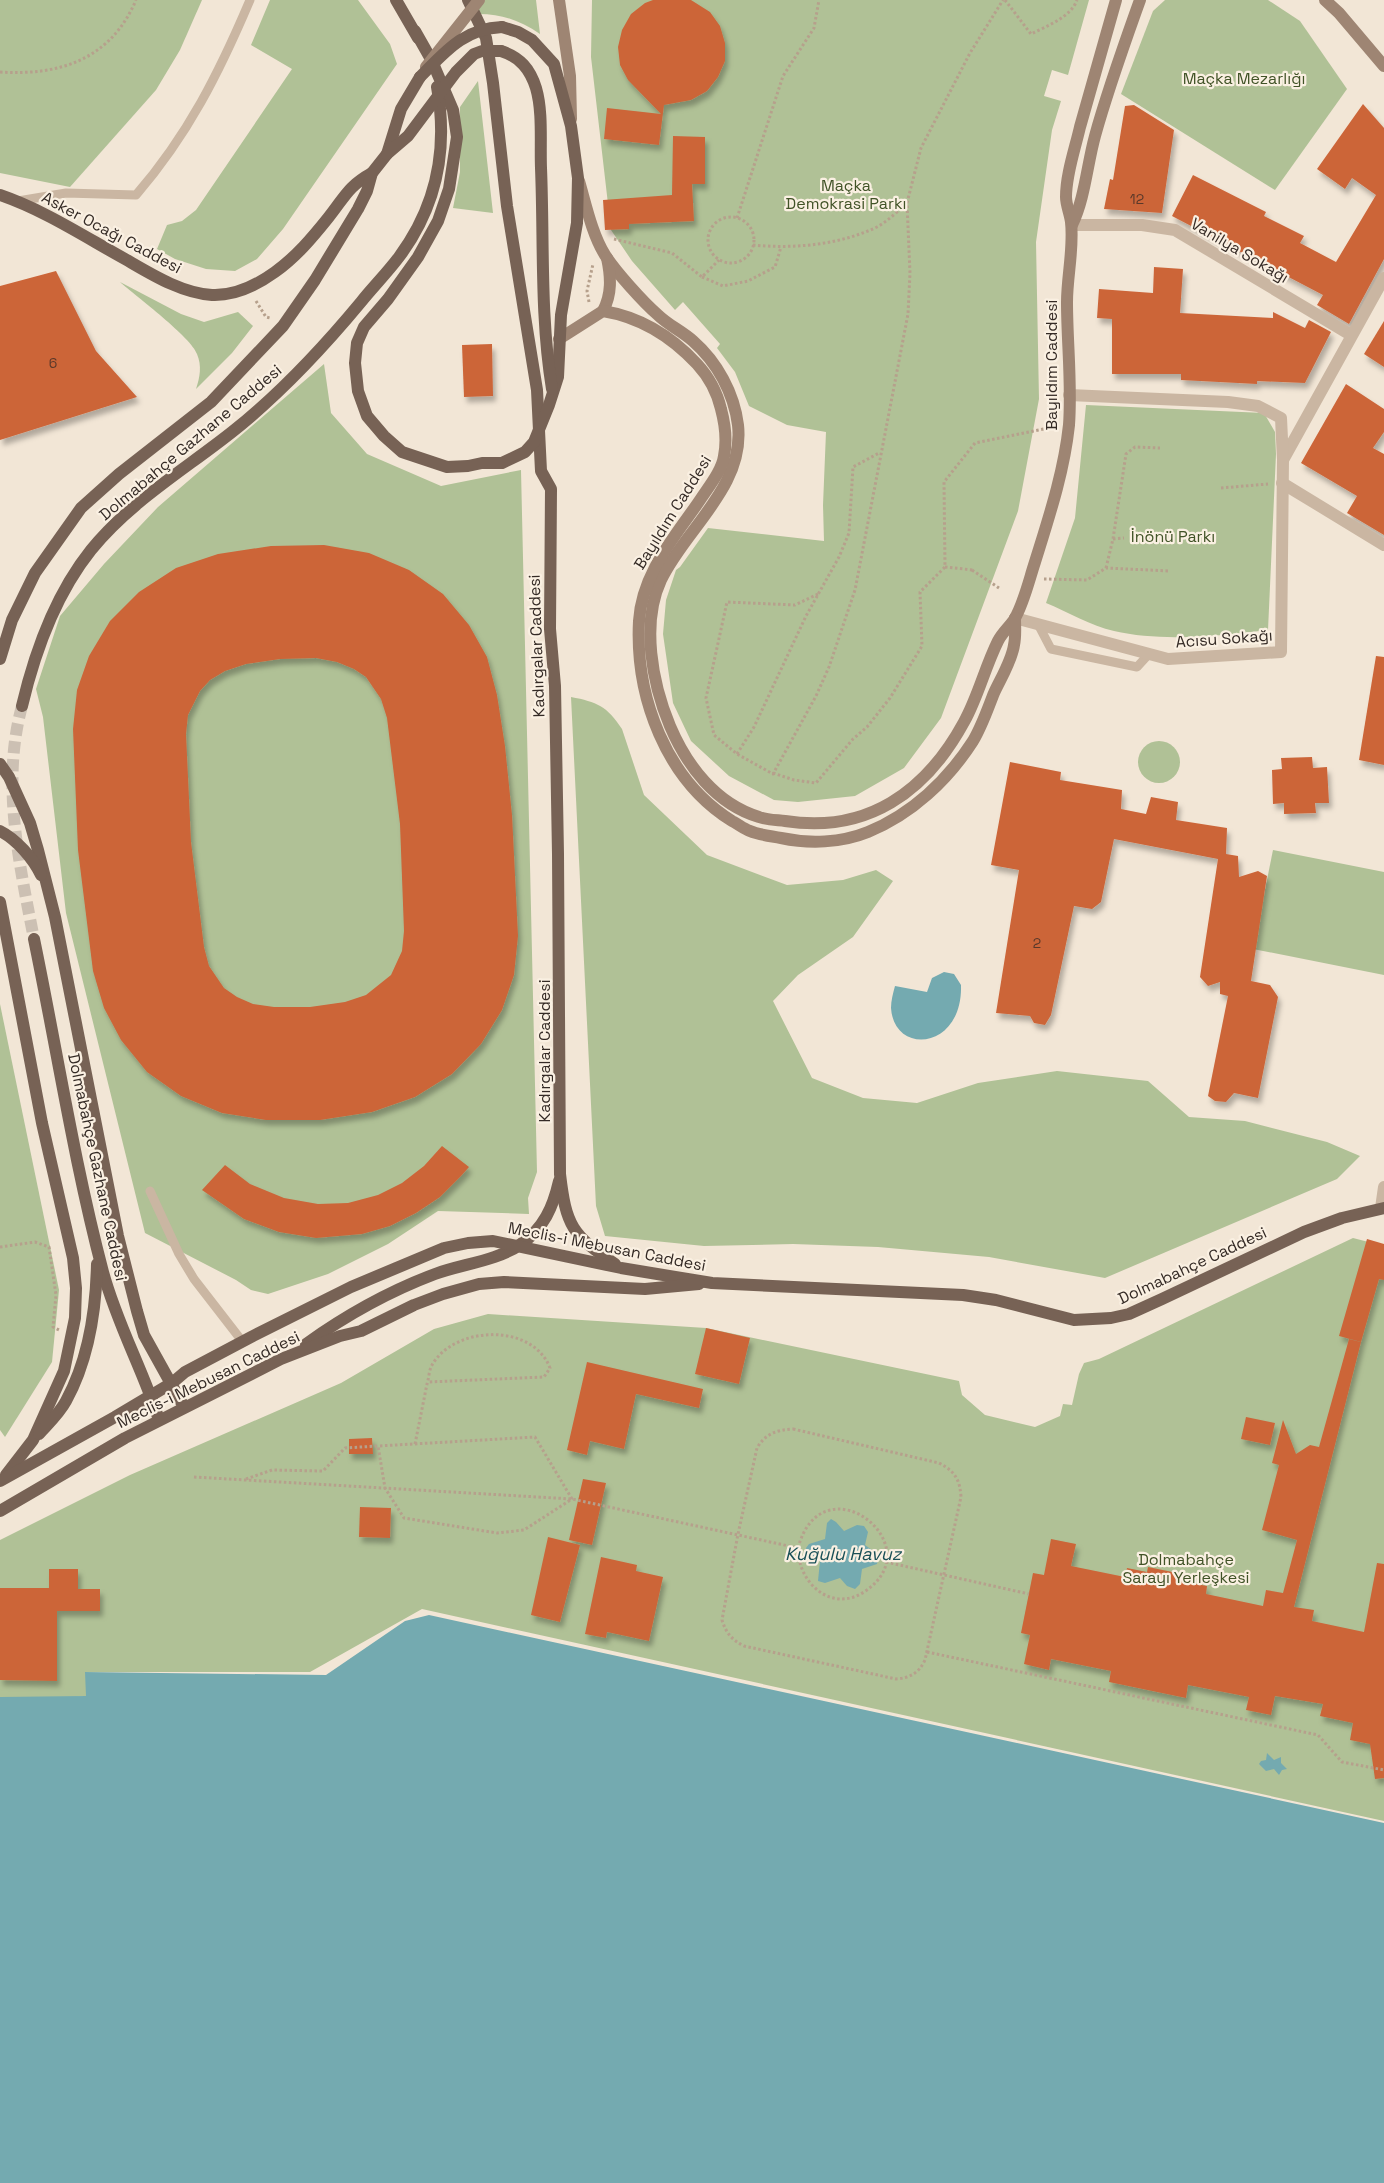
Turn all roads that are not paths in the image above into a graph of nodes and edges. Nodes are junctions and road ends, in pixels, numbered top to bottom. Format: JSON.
{"nodes":[{"id":1,"x":250,"y":0,"type":"edge"},
{"id":2,"x":396,"y":0,"type":"edge"},
{"id":3,"x":468,"y":0,"type":"edge"},
{"id":4,"x":478,"y":0,"type":"edge"},
{"id":5,"x":560,"y":0,"type":"edge"},
{"id":6,"x":1116,"y":0,"type":"edge"},
{"id":7,"x":1140,"y":0,"type":"edge"},
{"id":8,"x":1325,"y":0,"type":"edge"},
{"id":9,"x":415,"y":31,"type":"junction"},
{"id":10,"x":1384,"y":66,"type":"edge"},
{"id":11,"x":420,"y":77,"type":"junction"},
{"id":12,"x":571,"y":126,"type":"junction"},
{"id":13,"x":387,"y":154,"type":"junction"},
{"id":14,"x":372,"y":173,"type":"junction"},
{"id":15,"x":578,"y":178,"type":"junction"},
{"id":16,"x":0,"y":196,"type":"edge"},
{"id":17,"x":18,"y":201,"type":"junction"},
{"id":18,"x":1072,"y":225,"type":"junction"},
{"id":19,"x":601,"y":259,"type":"junction"},
{"id":20,"x":1384,"y":278,"type":"edge"},
{"id":21,"x":603,"y":311,"type":"junction"},
{"id":22,"x":1351,"y":335,"type":"junction"},
{"id":23,"x":560,"y":339,"type":"junction"},
{"id":24,"x":553,"y":394,"type":"junction"},
{"id":25,"x":1069,"y":395,"type":"junction"},
{"id":26,"x":538,"y":431,"type":"junction"},
{"id":27,"x":1283,"y":460,"type":"junction"},
{"id":28,"x":1282,"y":483,"type":"junction"},
{"id":29,"x":1384,"y":545,"type":"edge"},
{"id":30,"x":1014,"y":618,"type":"junction"},
{"id":31,"x":1039,"y":626,"type":"junction"},
{"id":32,"x":1148,"y":655,"type":"junction"},
{"id":33,"x":0,"y":659,"type":"edge"},
{"id":34,"x":22,"y":706,"type":"tunnel mouth"},
{"id":35,"x":0,"y":764,"type":"edge"},
{"id":36,"x":0,"y":831,"type":"edge"},
{"id":37,"x":46,"y":886,"type":"junction"},
{"id":38,"x":0,"y":902,"type":"edge"},
{"id":39,"x":34,"y":938,"type":"tunnel mouth"},
{"id":40,"x":560,"y":1174,"type":"junction"},
{"id":41,"x":1384,"y":1187,"type":"edge"},
{"id":42,"x":150,"y":1191,"type":"dead end"},
{"id":43,"x":1382,"y":1208,"type":"edge"},
{"id":44,"x":97,"y":1244,"type":"junction"},
{"id":45,"x":520,"y":1246,"type":"junction"},
{"id":46,"x":621,"y":1268,"type":"junction"},
{"id":47,"x":712,"y":1283,"type":"junction"},
{"id":48,"x":242,"y":1342,"type":"junction"},
{"id":49,"x":294,"y":1353,"type":"junction"},
{"id":50,"x":172,"y":1383,"type":"junction"},
{"id":51,"x":151,"y":1396,"type":"junction"},
{"id":52,"x":184,"y":1407,"type":"junction"},
{"id":53,"x":159,"y":1420,"type":"junction"},
{"id":54,"x":33,"y":1440,"type":"junction"},
{"id":55,"x":1,"y":1480,"type":"edge"},
{"id":56,"x":0,"y":1511,"type":"edge"}],
"edges":[{"from":1,"to":17,"type":"lane"},
{"from":2,"to":9,"type":"main road","name":"Dolmabahçe Gazhane Caddesi"},
{"from":3,"to":26,"type":"main road"},
{"from":4,"to":11,"type":"main road","bridge":true},
{"from":5,"to":12,"type":"main road"},
{"from":6,"to":18,"type":"main road","name":"Bayıldım Caddesi"},
{"from":7,"to":18,"type":"main road","name":"Bayıldım Caddesi"},
{"from":8,"to":10,"type":"main road"},
{"from":9,"to":26,"type":"main road"},
{"from":9,"to":34,"type":"main road","name":"Dolmabahçe Gazhane Caddesi"},
{"from":11,"to":12,"type":"main road","name":"Kadırgalar Caddesi","bridge":true},
{"from":11,"to":13,"type":"main road"},
{"from":12,"to":15,"type":"main road","name":"Kadırgalar Caddesi"},
{"from":13,"to":14,"type":"main road","name":"Dolmabahçe Gazhane Caddesi"},
{"from":13,"to":24,"type":"main road","bridge":true},
{"from":14,"to":17,"type":"main road","name":"Asker Ocağı Caddesi"},
{"from":14,"to":33,"type":"main road","name":"Dolmabahçe Gazhane Caddesi"},
{"from":15,"to":19,"type":"main road","name":"Bayıldım Caddesi"},
{"from":15,"to":23,"type":"main road","name":"Kadırgalar Caddesi"},
{"from":16,"to":17,"type":"main road","name":"Asker Ocağı Caddesi"},
{"from":18,"to":22,"type":"street","name":"Vanilya Sokağı"},
{"from":18,"to":25,"type":"main road","name":"Bayıldım Caddesi"},
{"from":19,"to":21,"type":"main road"},
{"from":19,"to":30,"type":"main road","name":"Bayıldım Caddesi"},
{"from":20,"to":22,"type":"street","name":"Acısu Sokağı"},
{"from":21,"to":23,"type":"main road"},
{"from":21,"to":30,"type":"main road","name":"Bayıldım Caddesi"},
{"from":22,"to":27,"type":"street","name":"Acısu Sokağı"},
{"from":23,"to":24,"type":"main road","name":"Kadırgalar Caddesi"},
{"from":24,"to":26,"type":"main road","name":"Kadırgalar Caddesi"},
{"from":25,"to":27,"type":"street","name":"Acısu Sokağı"},
{"from":25,"to":30,"type":"main road","name":"Bayıldım Caddesi"},
{"from":26,"to":40,"type":"main road","name":"Kadırgalar Caddesi"},
{"from":27,"to":28,"type":"street","name":"Acısu Sokağı"},
{"from":28,"to":29,"type":"street"},
{"from":28,"to":32,"type":"street","name":"Acısu Sokağı"},
{"from":30,"to":31,"type":"street","name":"Acısu Sokağı"},
{"from":31,"to":32,"type":"street","name":"Acısu Sokağı"},
{"from":31,"to":32,"type":"lane"},
{"from":35,"to":37,"type":"main road"},
{"from":36,"to":37,"type":"main road"},
{"from":37,"to":50,"type":"main road"},
{"from":38,"to":54,"type":"main road"},
{"from":39,"to":44,"type":"main road","name":"Dolmabahçe Gazhane Caddesi"},
{"from":40,"to":45,"type":"main road","name":"Kadırgalar Caddesi"},
{"from":40,"to":46,"type":"main road","name":"Kadırgalar Caddesi"},
{"from":41,"to":43,"type":"street"},
{"from":42,"to":48,"type":"lane"},
{"from":43,"to":47,"type":"main road","name":"Dolmabahçe Caddesi"},
{"from":44,"to":51,"type":"main road","name":"Dolmabahçe Gazhane Caddesi"},
{"from":44,"to":54,"type":"main road"},
{"from":45,"to":46,"type":"main road","name":"Meclis-i Mebusan Caddesi"},
{"from":45,"to":48,"type":"main road","name":"Meclis-i Mebusan Caddesi"},
{"from":45,"to":49,"type":"main road"},
{"from":46,"to":47,"type":"main road","name":"Meclis-i Mebusan Caddesi"},
{"from":47,"to":49,"type":"main road","name":"Meclis-i Mebusan Caddesi"},
{"from":48,"to":50,"type":"main road","name":"Meclis-i Mebusan Caddesi"},
{"from":49,"to":52,"type":"main road","name":"Meclis-i Mebusan Caddesi"},
{"from":50,"to":51,"type":"main road","name":"Meclis-i Mebusan Caddesi"},
{"from":50,"to":52,"type":"main road"},
{"from":51,"to":53,"type":"main road","name":"Dolmabahçe Gazhane Caddesi"},
{"from":51,"to":55,"type":"main road","name":"Meclis-i Mebusan Caddesi"},
{"from":52,"to":53,"type":"main road","name":"Meclis-i Mebusan Caddesi"},
{"from":53,"to":56,"type":"main road","name":"Meclis-i Mebusan Caddesi"},
{"from":54,"to":55,"type":"main road"}]}
